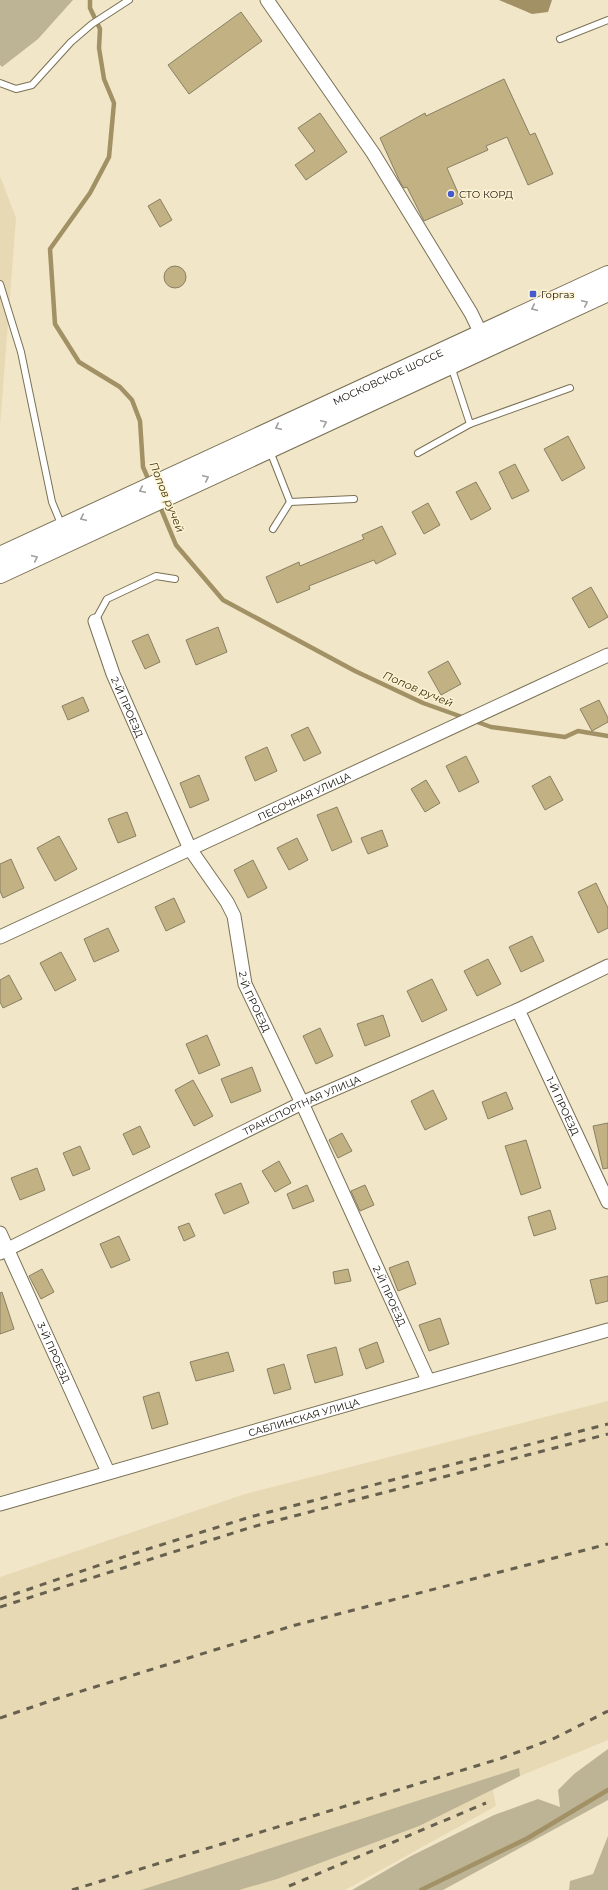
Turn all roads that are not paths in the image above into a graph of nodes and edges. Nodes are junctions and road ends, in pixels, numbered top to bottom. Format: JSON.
{"nodes":[{"id":1,"x":129,"y":0,"type":"edge"},
{"id":2,"x":267,"y":0,"type":"edge"},
{"id":3,"x":608,"y":20,"type":"edge"},
{"id":4,"x":560,"y":40,"type":"dead end"},
{"id":5,"x":0,"y":83,"type":"edge"},
{"id":6,"x":608,"y":275,"type":"edge"},
{"id":7,"x":0,"y":284,"type":"edge"},
{"id":8,"x":608,"y":292,"type":"edge"},
{"id":9,"x":484,"y":340,"type":"junction"},
{"id":10,"x":451,"y":364,"type":"junction"},
{"id":11,"x":570,"y":388,"type":"dead end"},
{"id":12,"x":470,"y":424,"type":"junction"},
{"id":13,"x":269,"y":449,"type":"junction"},
{"id":14,"x":418,"y":453,"type":"dead end"},
{"id":15,"x":169,"y":487,"type":"junction"},
{"id":16,"x":354,"y":499,"type":"dead end"},
{"id":17,"x":290,"y":502,"type":"junction"},
{"id":18,"x":122,"y":509,"type":"junction"},
{"id":19,"x":62,"y":527,"type":"junction"},
{"id":20,"x":274,"y":529,"type":"dead end"},
{"id":21,"x":0,"y":556,"type":"edge"},
{"id":22,"x":0,"y":574,"type":"edge"},
{"id":23,"x":175,"y":579,"type":"dead end"},
{"id":24,"x":95,"y":621,"type":"joint"},
{"id":25,"x":608,"y":655,"type":"edge"},
{"id":26,"x":190,"y":849,"type":"junction"},
{"id":27,"x":0,"y":937,"type":"edge"},
{"id":28,"x":608,"y":966,"type":"edge"},
{"id":29,"x":518,"y":1010,"type":"junction"},
{"id":30,"x":302,"y":1103,"type":"junction"},
{"id":31,"x":608,"y":1202,"type":"edge"},
{"id":32,"x":0,"y":1233,"type":"edge"},
{"id":33,"x":4,"y":1251,"type":"edge"},
{"id":34,"x":608,"y":1330,"type":"edge"},
{"id":35,"x":428,"y":1380,"type":"junction"},
{"id":36,"x":108,"y":1472,"type":"junction"},
{"id":37,"x":0,"y":1504,"type":"edge"}],
"edges":[{"from":1,"to":5,"type":"lane"},
{"from":2,"to":9,"type":"street"},
{"from":3,"to":4,"type":"lane"},
{"from":6,"to":9,"type":"main road","name":"МОСКОВСКОЕ ШОССЕ","one_way":true},
{"from":7,"to":19,"type":"lane"},
{"from":9,"to":8,"type":"main road","name":"МОСКОВСКОЕ ШОССЕ","one_way":true},
{"from":9,"to":10,"type":"main road","name":"МОСКОВСКОЕ ШОССЕ"},
{"from":9,"to":15,"type":"main road","name":"МОСКОВСКОЕ ШОССЕ","one_way":true},
{"from":10,"to":12,"type":"lane"},
{"from":13,"to":10,"type":"main road","name":"МОСКОВСКОЕ ШОССЕ","one_way":true},
{"from":11,"to":12,"type":"lane"},
{"from":12,"to":14,"type":"lane"},
{"from":15,"to":13,"type":"main road","name":"МОСКОВСКОЕ ШОССЕ","one_way":true},
{"from":13,"to":17,"type":"lane"},
{"from":15,"to":18,"type":"main road"},
{"from":16,"to":17,"type":"lane"},
{"from":17,"to":20,"type":"lane"},
{"from":18,"to":19,"type":"main road","one_way":true},
{"from":22,"to":18,"type":"main road","one_way":true},
{"from":19,"to":21,"type":"main road"},
{"from":23,"to":24,"type":"lane"},
{"from":24,"to":26,"type":"street","name":"2-Й ПРОЕЗД"},
{"from":25,"to":26,"type":"street","name":"ПЕСОЧНАЯ УЛИЦА"},
{"from":26,"to":27,"type":"street","name":"ПЕСОЧНАЯ УЛИЦА"},
{"from":26,"to":30,"type":"street","name":"2-Й ПРОЕЗД"},
{"from":28,"to":29,"type":"street","name":"ТРАНСПОРТНАЯ УЛИЦА"},
{"from":29,"to":30,"type":"street","name":"ТРАНСПОРТНАЯ УЛИЦА"},
{"from":29,"to":31,"type":"street","name":"1-Й ПРОЕЗД"},
{"from":30,"to":33,"type":"street","name":"ТРАНСПОРТНАЯ УЛИЦА"},
{"from":30,"to":35,"type":"street","name":"2-Й ПРОЕЗД"},
{"from":32,"to":33,"type":"street","name":"3-Й ПРОЕЗД"},
{"from":33,"to":36,"type":"street","name":"3-Й ПРОЕЗД"},
{"from":34,"to":35,"type":"street","name":"САБЛИНСКАЯ УЛИЦА"},
{"from":35,"to":36,"type":"street","name":"САБЛИНСКАЯ УЛИЦА"},
{"from":36,"to":37,"type":"street","name":"САБЛИНСКАЯ УЛИЦА"}]}
